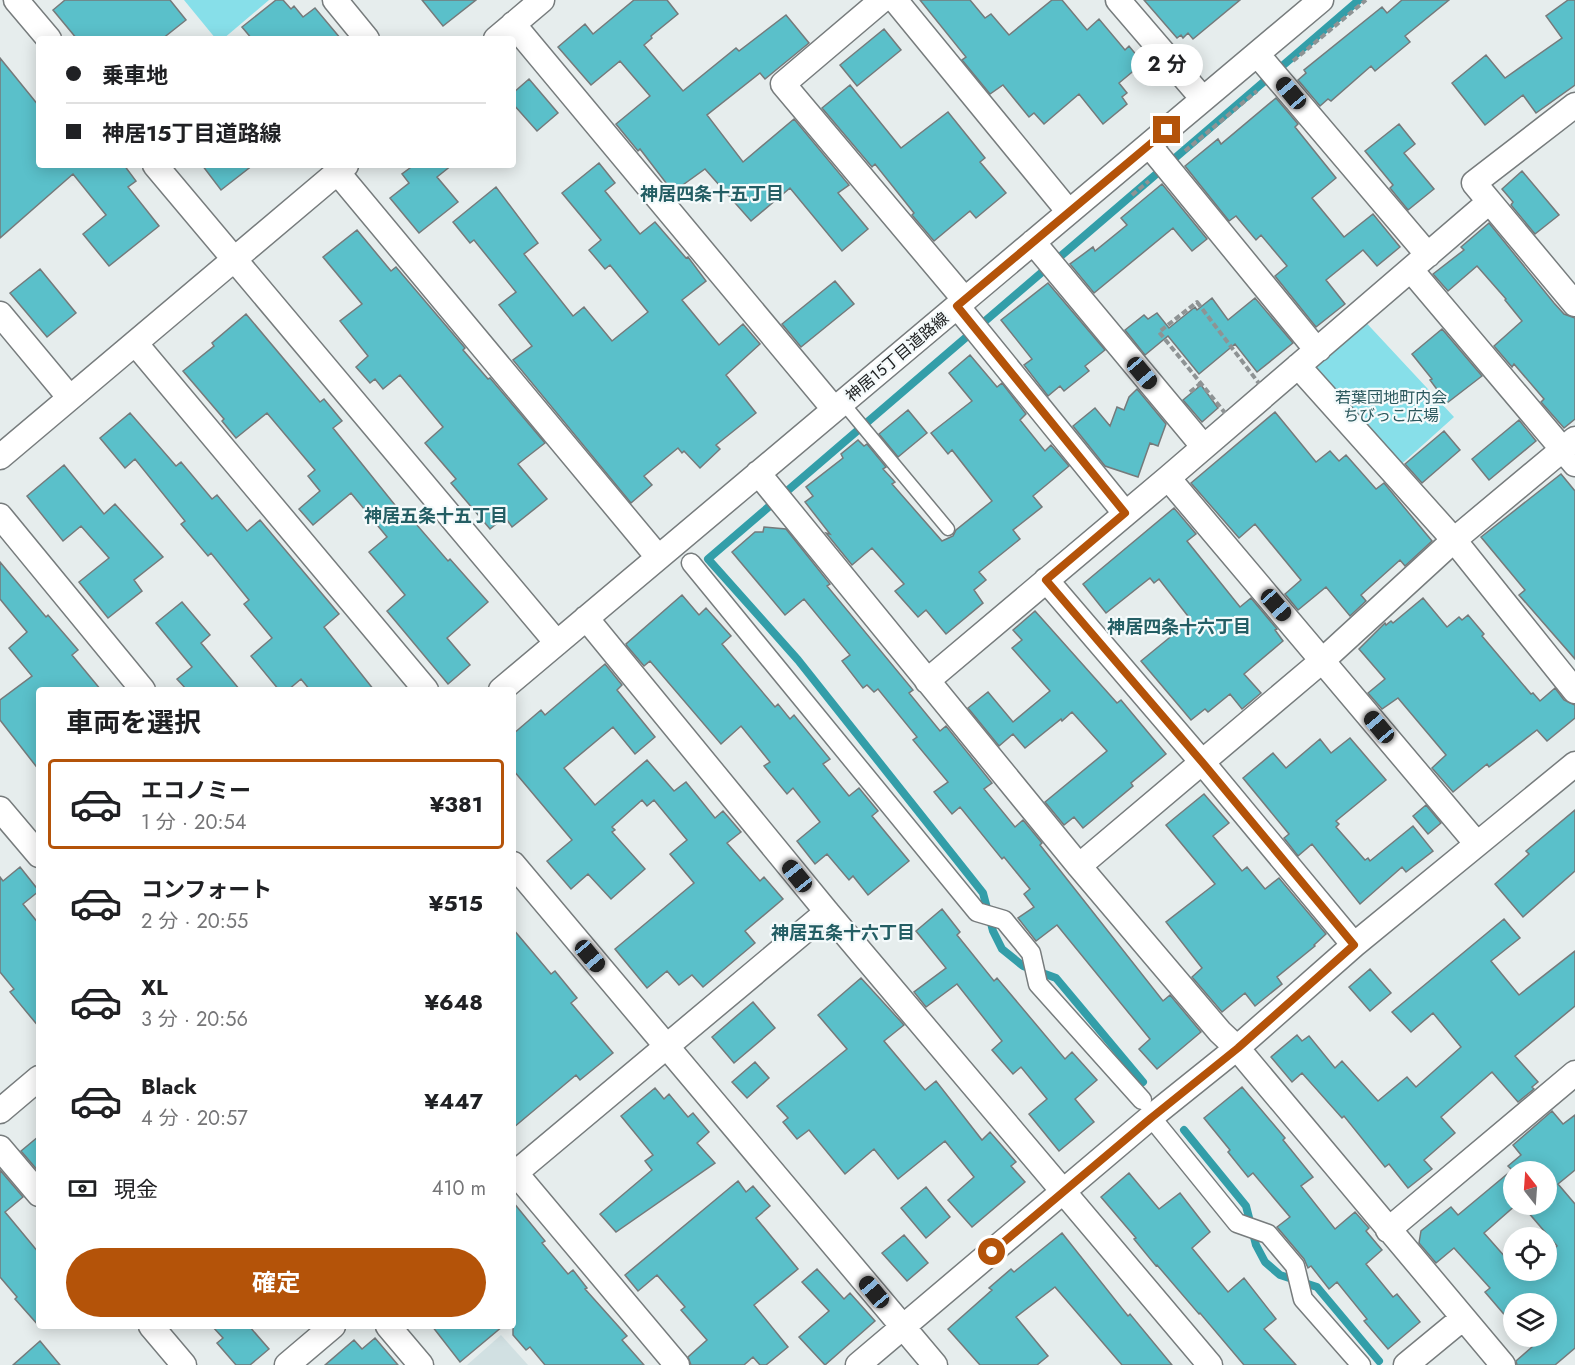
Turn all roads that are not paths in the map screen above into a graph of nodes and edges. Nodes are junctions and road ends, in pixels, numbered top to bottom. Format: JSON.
{"nodes":[{"id":1,"x":16,"y":0,"type":"edge"},
{"id":2,"x":335,"y":0,"type":"edge"},
{"id":3,"x":542,"y":0,"type":"edge"},
{"id":4,"x":882,"y":0,"type":"edge"},
{"id":5,"x":895,"y":0,"type":"edge"},
{"id":6,"x":1118,"y":0,"type":"edge"},
{"id":7,"x":1321,"y":0,"type":"edge"},
{"id":8,"x":505,"y":32,"type":"edge"},
{"id":9,"x":46,"y":36,"type":"edge"},
{"id":10,"x":365,"y":36,"type":"edge"},
{"id":11,"x":516,"y":44,"type":"edge"},
{"id":12,"x":1257,"y":54,"type":"junction"},
{"id":13,"x":1203,"y":99,"type":"junction"},
{"id":14,"x":1575,"y":105,"type":"edge"},
{"id":15,"x":1149,"y":145,"type":"junction"},
{"id":16,"x":157,"y":168,"type":"edge"},
{"id":17,"x":342,"y":169,"type":"edge"},
{"id":18,"x":1489,"y":202,"type":"junction"},
{"id":19,"x":1069,"y":212,"type":"junction"},
{"id":20,"x":1033,"y":242,"type":"junction"},
{"id":21,"x":234,"y":259,"type":"junction"},
{"id":22,"x":1419,"y":263,"type":"junction"},
{"id":23,"x":961,"y":303,"type":"junction"},
{"id":24,"x":1575,"y":304,"type":"edge"},
{"id":25,"x":0,"y":314,"type":"edge"},
{"id":26,"x":135,"y":343,"type":"junction"},
{"id":27,"x":1318,"y":349,"type":"junction"},
{"id":28,"x":1298,"y":366,"type":"junction"},
{"id":29,"x":70,"y":398,"type":"junction"},
{"id":30,"x":838,"y":406,"type":"junction"},
{"id":31,"x":1203,"y":446,"type":"junction"},
{"id":32,"x":1571,"y":451,"type":"edge"},
{"id":33,"x":0,"y":457,"type":"edge"},
{"id":34,"x":758,"y":473,"type":"junction"},
{"id":35,"x":1168,"y":478,"type":"junction"},
{"id":36,"x":1125,"y":513,"type":"junction"},
{"id":37,"x":0,"y":516,"type":"edge"},
{"id":38,"x":948,"y":529,"type":"dead end"},
{"id":39,"x":1454,"y":540,"type":"junction"},
{"id":40,"x":658,"y":558,"type":"junction"},
{"id":41,"x":691,"y":563,"type":"dead end"},
{"id":42,"x":1046,"y":580,"type":"junction"},
{"id":43,"x":586,"y":618,"type":"junction"},
{"id":44,"x":557,"y":643,"type":"junction"},
{"id":45,"x":1323,"y":660,"type":"junction"},
{"id":46,"x":927,"y":681,"type":"junction"},
{"id":47,"x":141,"y":687,"type":"edge"},
{"id":48,"x":423,"y":687,"type":"edge"},
{"id":49,"x":505,"y":687,"type":"edge"},
{"id":50,"x":1575,"y":691,"type":"edge"},
{"id":51,"x":1202,"y":762,"type":"junction"},
{"id":52,"x":1575,"y":764,"type":"edge"},
{"id":53,"x":0,"y":809,"type":"edge"},
{"id":54,"x":1477,"y":844,"type":"junction"},
{"id":55,"x":36,"y":851,"type":"edge"},
{"id":56,"x":1079,"y":866,"type":"junction"},
{"id":57,"x":516,"y":868,"type":"edge"},
{"id":58,"x":827,"y":912,"type":"junction"},
{"id":59,"x":1354,"y":945,"type":"junction"},
{"id":60,"x":667,"y":1048,"type":"junction"},
{"id":61,"x":1238,"y":1048,"type":"junction"},
{"id":62,"x":1575,"y":1073,"type":"edge"},
{"id":63,"x":36,"y":1081,"type":"edge"},
{"id":64,"x":1147,"y":1109,"type":"junction"},
{"id":65,"x":0,"y":1111,"type":"edge"},
{"id":66,"x":0,"y":1148,"type":"edge"},
{"id":67,"x":516,"y":1171,"type":"edge"},
{"id":68,"x":516,"y":1175,"type":"edge"},
{"id":69,"x":36,"y":1190,"type":"edge"},
{"id":70,"x":1063,"y":1192,"type":"junction"},
{"id":71,"x":1388,"y":1230,"type":"junction"},
{"id":72,"x":1463,"y":1318,"type":"junction"},
{"id":73,"x":903,"y":1327,"type":"junction"},
{"id":74,"x":154,"y":1329,"type":"edge"},
{"id":75,"x":329,"y":1329,"type":"edge"},
{"id":76,"x":391,"y":1329,"type":"edge"},
{"id":77,"x":184,"y":1365,"type":"edge"},
{"id":78,"x":287,"y":1365,"type":"edge"},
{"id":79,"x":421,"y":1365,"type":"edge"},
{"id":80,"x":677,"y":1365,"type":"edge"},
{"id":81,"x":858,"y":1365,"type":"edge"},
{"id":82,"x":935,"y":1365,"type":"edge"},
{"id":83,"x":1210,"y":1365,"type":"edge"},
{"id":84,"x":1361,"y":1365,"type":"edge"},
{"id":85,"x":1406,"y":1365,"type":"edge"},
{"id":86,"x":1503,"y":1365,"type":"edge"}],
"edges":[{"from":1,"to":9,"type":"street"},
{"from":2,"to":10,"type":"street"},
{"from":3,"to":8,"type":"street"},
{"from":4,"to":23,"type":"street"},
{"from":5,"to":19,"type":"street"},
{"from":6,"to":13,"type":"street"},
{"from":7,"to":12,"type":"street","name":"神居15丁目道路線"},
{"from":11,"to":30,"type":"street"},
{"from":12,"to":13,"type":"street","name":"神居15丁目道路線"},
{"from":12,"to":22,"type":"street"},
{"from":13,"to":15,"type":"street","name":"神居15丁目道路線"},
{"from":14,"to":18,"type":"street"},
{"from":15,"to":19,"type":"street","name":"神居15丁目道路線"},
{"from":15,"to":27,"type":"street"},
{"from":16,"to":21,"type":"street"},
{"from":17,"to":21,"type":"street"},
{"from":17,"to":40,"type":"street"},
{"from":18,"to":22,"type":"street"},
{"from":18,"to":24,"type":"street"},
{"from":19,"to":20,"type":"street","name":"神居15丁目道路線"},
{"from":20,"to":23,"type":"street","name":"神居15丁目道路線"},
{"from":20,"to":31,"type":"street"},
{"from":21,"to":26,"type":"street"},
{"from":21,"to":44,"type":"street"},
{"from":22,"to":27,"type":"street"},
{"from":22,"to":32,"type":"street"},
{"from":23,"to":30,"type":"street","name":"神居15丁目道路線"},
{"from":23,"to":36,"type":"street"},
{"from":25,"to":29,"type":"street"},
{"from":26,"to":29,"type":"street"},
{"from":26,"to":48,"type":"street"},
{"from":27,"to":28,"type":"street"},
{"from":28,"to":31,"type":"street"},
{"from":28,"to":39,"type":"street"},
{"from":29,"to":33,"type":"street"},
{"from":30,"to":34,"type":"street","name":"神居15丁目道路線"},
{"from":30,"to":38,"type":"lane"},
{"from":31,"to":35,"type":"street"},
{"from":32,"to":39,"type":"street"},
{"from":34,"to":40,"type":"street","name":"神居15丁目道路線"},
{"from":34,"to":46,"type":"street"},
{"from":35,"to":36,"type":"street"},
{"from":35,"to":45,"type":"street"},
{"from":36,"to":42,"type":"street"},
{"from":37,"to":47,"type":"street"},
{"from":39,"to":45,"type":"street"},
{"from":39,"to":50,"type":"street"},
{"from":40,"to":43,"type":"street","name":"神居15丁目道路線"},
{"from":41,"to":64,"type":"street"},
{"from":42,"to":46,"type":"street"},
{"from":42,"to":51,"type":"street"},
{"from":43,"to":44,"type":"street","name":"神居15丁目道路線"},
{"from":43,"to":58,"type":"street"},
{"from":44,"to":49,"type":"street","name":"神居15丁目道路線"},
{"from":45,"to":51,"type":"street"},
{"from":45,"to":54,"type":"street"},
{"from":46,"to":56,"type":"street"},
{"from":51,"to":56,"type":"street"},
{"from":51,"to":59,"type":"street"},
{"from":52,"to":54,"type":"street"},
{"from":53,"to":55,"type":"street"},
{"from":54,"to":59,"type":"street"},
{"from":56,"to":61,"type":"street"},
{"from":57,"to":60,"type":"street"},
{"from":58,"to":60,"type":"street"},
{"from":58,"to":70,"type":"street"},
{"from":59,"to":61,"type":"street"},
{"from":60,"to":67,"type":"street"},
{"from":60,"to":73,"type":"street"},
{"from":61,"to":64,"type":"street"},
{"from":61,"to":71,"type":"street"},
{"from":62,"to":71,"type":"street"},
{"from":63,"to":65,"type":"street"},
{"from":64,"to":70,"type":"street"},
{"from":64,"to":84,"type":"street"},
{"from":66,"to":69,"type":"street"},
{"from":68,"to":80,"type":"street"},
{"from":70,"to":73,"type":"street"},
{"from":70,"to":83,"type":"street"},
{"from":71,"to":72,"type":"street"},
{"from":72,"to":85,"type":"street"},
{"from":72,"to":86,"type":"street"},
{"from":73,"to":81,"type":"street"},
{"from":73,"to":82,"type":"street"},
{"from":74,"to":77,"type":"street"},
{"from":75,"to":78,"type":"street"},
{"from":76,"to":79,"type":"street"}]}
